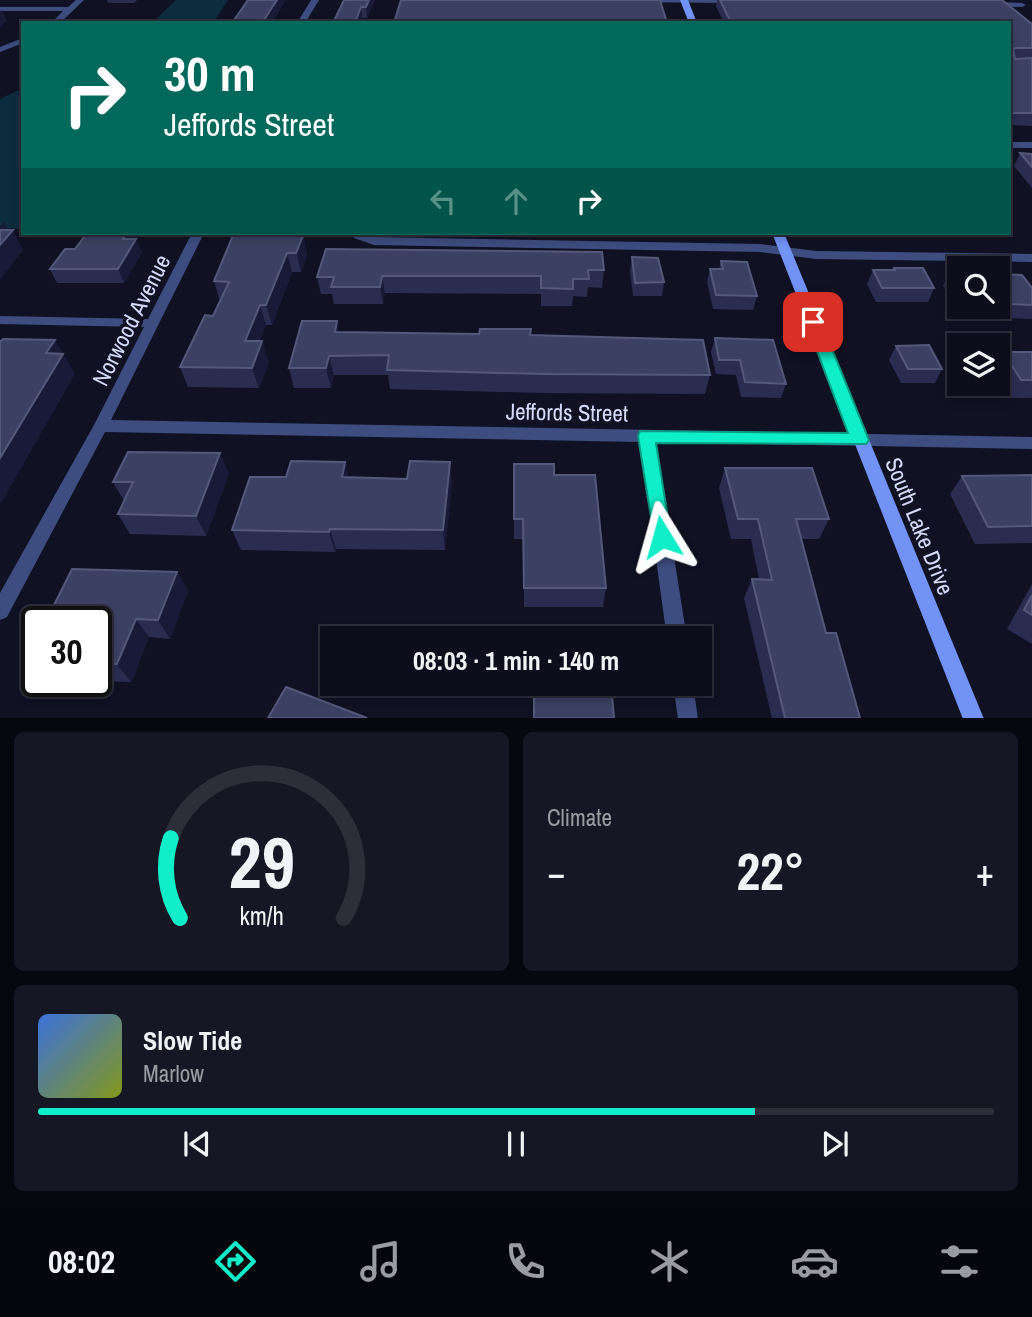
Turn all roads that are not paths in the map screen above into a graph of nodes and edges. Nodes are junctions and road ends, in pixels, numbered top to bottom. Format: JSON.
{"nodes":[{"id":1,"x":80,"y":0,"type":"edge"},
{"id":2,"x":315,"y":0,"type":"edge"},
{"id":3,"x":619,"y":0,"type":"edge"},
{"id":4,"x":684,"y":0,"type":"edge"},
{"id":5,"x":738,"y":1,"type":"edge"},
{"id":6,"x":981,"y":4,"type":"edge"},
{"id":7,"x":1021,"y":5,"type":"dead end"},
{"id":8,"x":0,"y":9,"type":"edge"},
{"id":9,"x":70,"y":9,"type":"junction"},
{"id":10,"x":57,"y":21,"type":"edge"},
{"id":11,"x":302,"y":21,"type":"edge"},
{"id":12,"x":692,"y":21,"type":"edge"},
{"id":13,"x":21,"y":41,"type":"edge"},
{"id":14,"x":0,"y":50,"type":"edge"},
{"id":15,"x":1011,"y":145,"type":"edge"},
{"id":16,"x":1032,"y":145,"type":"edge"},
{"id":17,"x":197,"y":235,"type":"edge"},
{"id":18,"x":360,"y":235,"type":"edge"},
{"id":19,"x":779,"y":235,"type":"edge"},
{"id":20,"x":786,"y":251,"type":"junction"},
{"id":21,"x":1032,"y":258,"type":"edge"},
{"id":22,"x":0,"y":320,"type":"edge"},
{"id":23,"x":153,"y":323,"type":"junction"},
{"id":24,"x":101,"y":426,"type":"junction"},
{"id":25,"x":647,"y":436,"type":"junction"},
{"id":26,"x":860,"y":440,"type":"junction"},
{"id":27,"x":1032,"y":443,"type":"edge"},
{"id":28,"x":0,"y":611,"type":"edge"},
{"id":29,"x":675,"y":626,"type":"edge"},
{"id":30,"x":685,"y":696,"type":"edge"},
{"id":31,"x":688,"y":718,"type":"edge"},
{"id":32,"x":974,"y":718,"type":"edge"}],
"edges":[{"from":1,"to":9,"type":"street"},
{"from":2,"to":11,"type":"street"},
{"from":3,"to":4,"type":"street"},
{"from":4,"to":5,"type":"street"},
{"from":4,"to":12,"type":"street"},
{"from":6,"to":7,"type":"street"},
{"from":8,"to":9,"type":"street"},
{"from":9,"to":10,"type":"street"},
{"from":13,"to":14,"type":"street"},
{"from":15,"to":16,"type":"street"},
{"from":17,"to":23,"type":"street","name":"Norwood Avenue"},
{"from":18,"to":20,"type":"street"},
{"from":19,"to":20,"type":"street","name":"South Lake Drive"},
{"from":20,"to":21,"type":"street"},
{"from":20,"to":26,"type":"street","name":"South Lake Drive"},
{"from":22,"to":23,"type":"street"},
{"from":23,"to":24,"type":"street","name":"Norwood Avenue"},
{"from":24,"to":25,"type":"street","name":"Jeffords Street"},
{"from":24,"to":28,"type":"street","name":"Norwood Avenue"},
{"from":25,"to":26,"type":"street","name":"Jeffords Street"},
{"from":25,"to":29,"type":"street"},
{"from":26,"to":27,"type":"street","name":"Jeffords Street"},
{"from":26,"to":32,"type":"street","name":"South Lake Drive"},
{"from":30,"to":31,"type":"street"}]}
